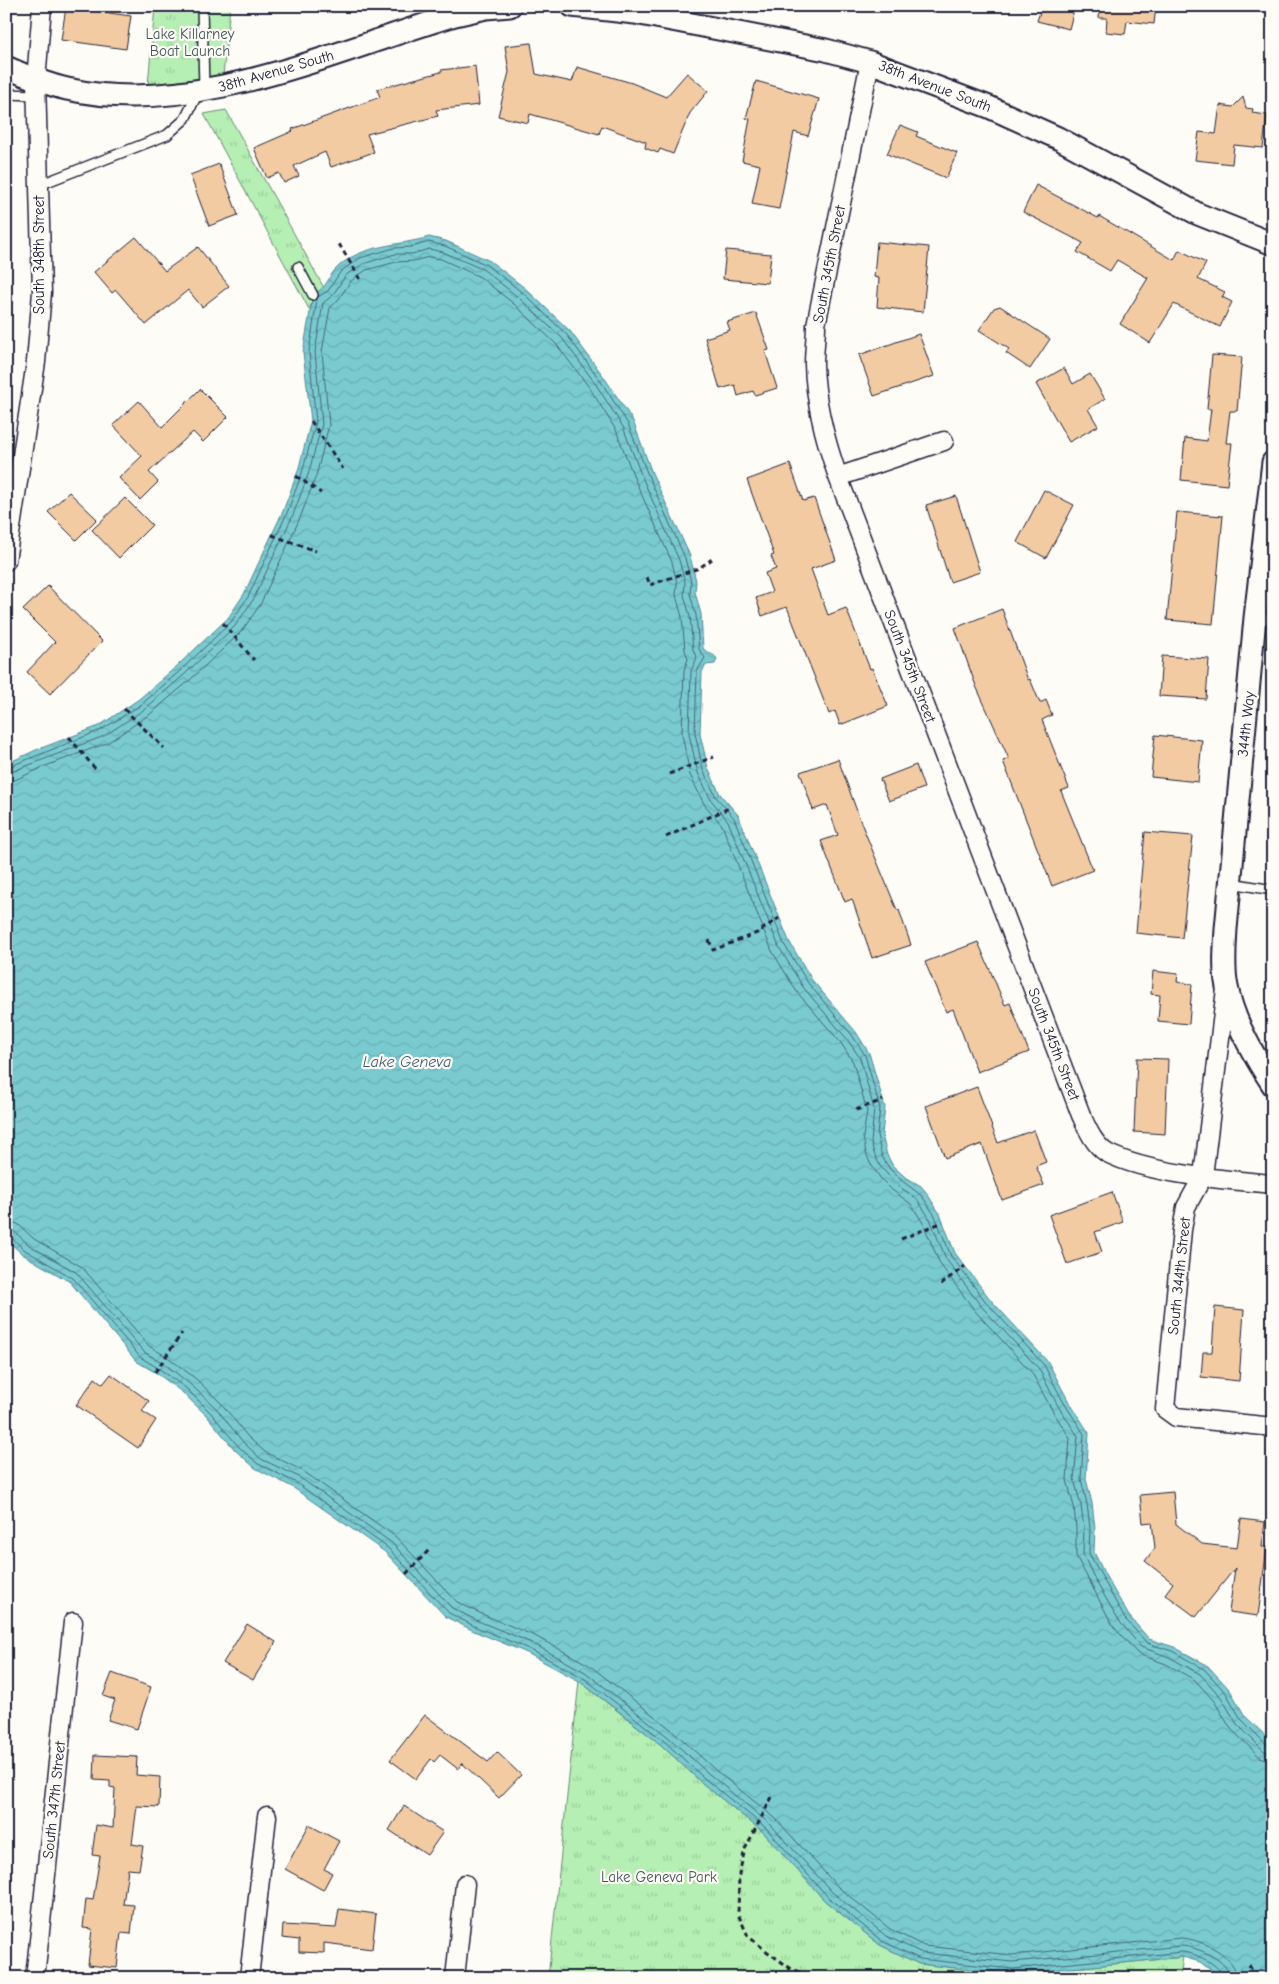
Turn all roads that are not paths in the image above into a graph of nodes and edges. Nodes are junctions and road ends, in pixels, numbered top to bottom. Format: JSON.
{"nodes":[{"id":1,"x":42,"y":6,"type":"edge"},
{"id":2,"x":202,"y":6,"type":"edge"},
{"id":3,"x":510,"y":6,"type":"edge"},
{"id":4,"x":572,"y":6,"type":"edge"},
{"id":5,"x":870,"y":62,"type":"junction"},
{"id":6,"x":6,"y":67,"type":"edge"},
{"id":7,"x":37,"y":88,"type":"junction"},
{"id":8,"x":202,"y":91,"type":"junction"},
{"id":9,"x":6,"y":94,"type":"edge"},
{"id":10,"x":39,"y":184,"type":"junction"},
{"id":11,"x":1273,"y":244,"type":"edge"},
{"id":12,"x":298,"y":267,"type":"dead end"},
{"id":13,"x":313,"y":295,"type":"dead end"},
{"id":14,"x":944,"y":441,"type":"dead end"},
{"id":15,"x":1273,"y":462,"type":"edge"},
{"id":16,"x":838,"y":477,"type":"junction"},
{"id":17,"x":6,"y":561,"type":"edge"},
{"id":18,"x":1264,"y":619,"type":"edge"},
{"id":19,"x":1230,"y":883,"type":"junction"},
{"id":20,"x":1273,"y":890,"type":"edge"},
{"id":21,"x":1227,"y":986,"type":"junction"},
{"id":22,"x":1273,"y":1085,"type":"edge"},
{"id":23,"x":1203,"y":1176,"type":"junction"},
{"id":24,"x":1273,"y":1184,"type":"edge"},
{"id":25,"x":1273,"y":1427,"type":"edge"},
{"id":26,"x":73,"y":1622,"type":"dead end"},
{"id":27,"x":266,"y":1816,"type":"dead end"},
{"id":28,"x":465,"y":1884,"type":"dead end"},
{"id":29,"x":35,"y":1978,"type":"edge"},
{"id":30,"x":249,"y":1978,"type":"edge"},
{"id":31,"x":455,"y":1978,"type":"edge"}],
"edges":[{"from":1,"to":7,"type":"street","name":"South 348th Street"},
{"from":2,"to":8,"type":"lane"},
{"from":3,"to":8,"type":"street","name":"38th Avenue South"},
{"from":4,"to":5,"type":"street","name":"38th Avenue South"},
{"from":5,"to":11,"type":"street","name":"38th Avenue South"},
{"from":5,"to":16,"type":"street","name":"South 345th Street"},
{"from":6,"to":7,"type":"street","name":"38th Avenue South"},
{"from":7,"to":8,"type":"street","name":"38th Avenue South"},
{"from":7,"to":9,"type":"lane"},
{"from":7,"to":10,"type":"street","name":"South 348th Street"},
{"from":8,"to":10,"type":"lane"},
{"from":10,"to":17,"type":"street","name":"South 348th Street"},
{"from":12,"to":13,"type":"lane"},
{"from":14,"to":16,"type":"street"},
{"from":15,"to":18,"type":"street","name":"344th Way"},
{"from":16,"to":23,"type":"street","name":"South 345th Street"},
{"from":18,"to":19,"type":"street","name":"344th Way"},
{"from":19,"to":20,"type":"lane"},
{"from":19,"to":21,"type":"street","name":"344th Way"},
{"from":21,"to":22,"type":"street","name":"344th Way"},
{"from":21,"to":23,"type":"street","name":"South 344th Street"},
{"from":23,"to":24,"type":"street","name":"South 345th Street"},
{"from":23,"to":25,"type":"street","name":"South 344th Street"},
{"from":26,"to":29,"type":"street","name":"South 347th Street"},
{"from":27,"to":30,"type":"street"},
{"from":28,"to":31,"type":"street"}]}
